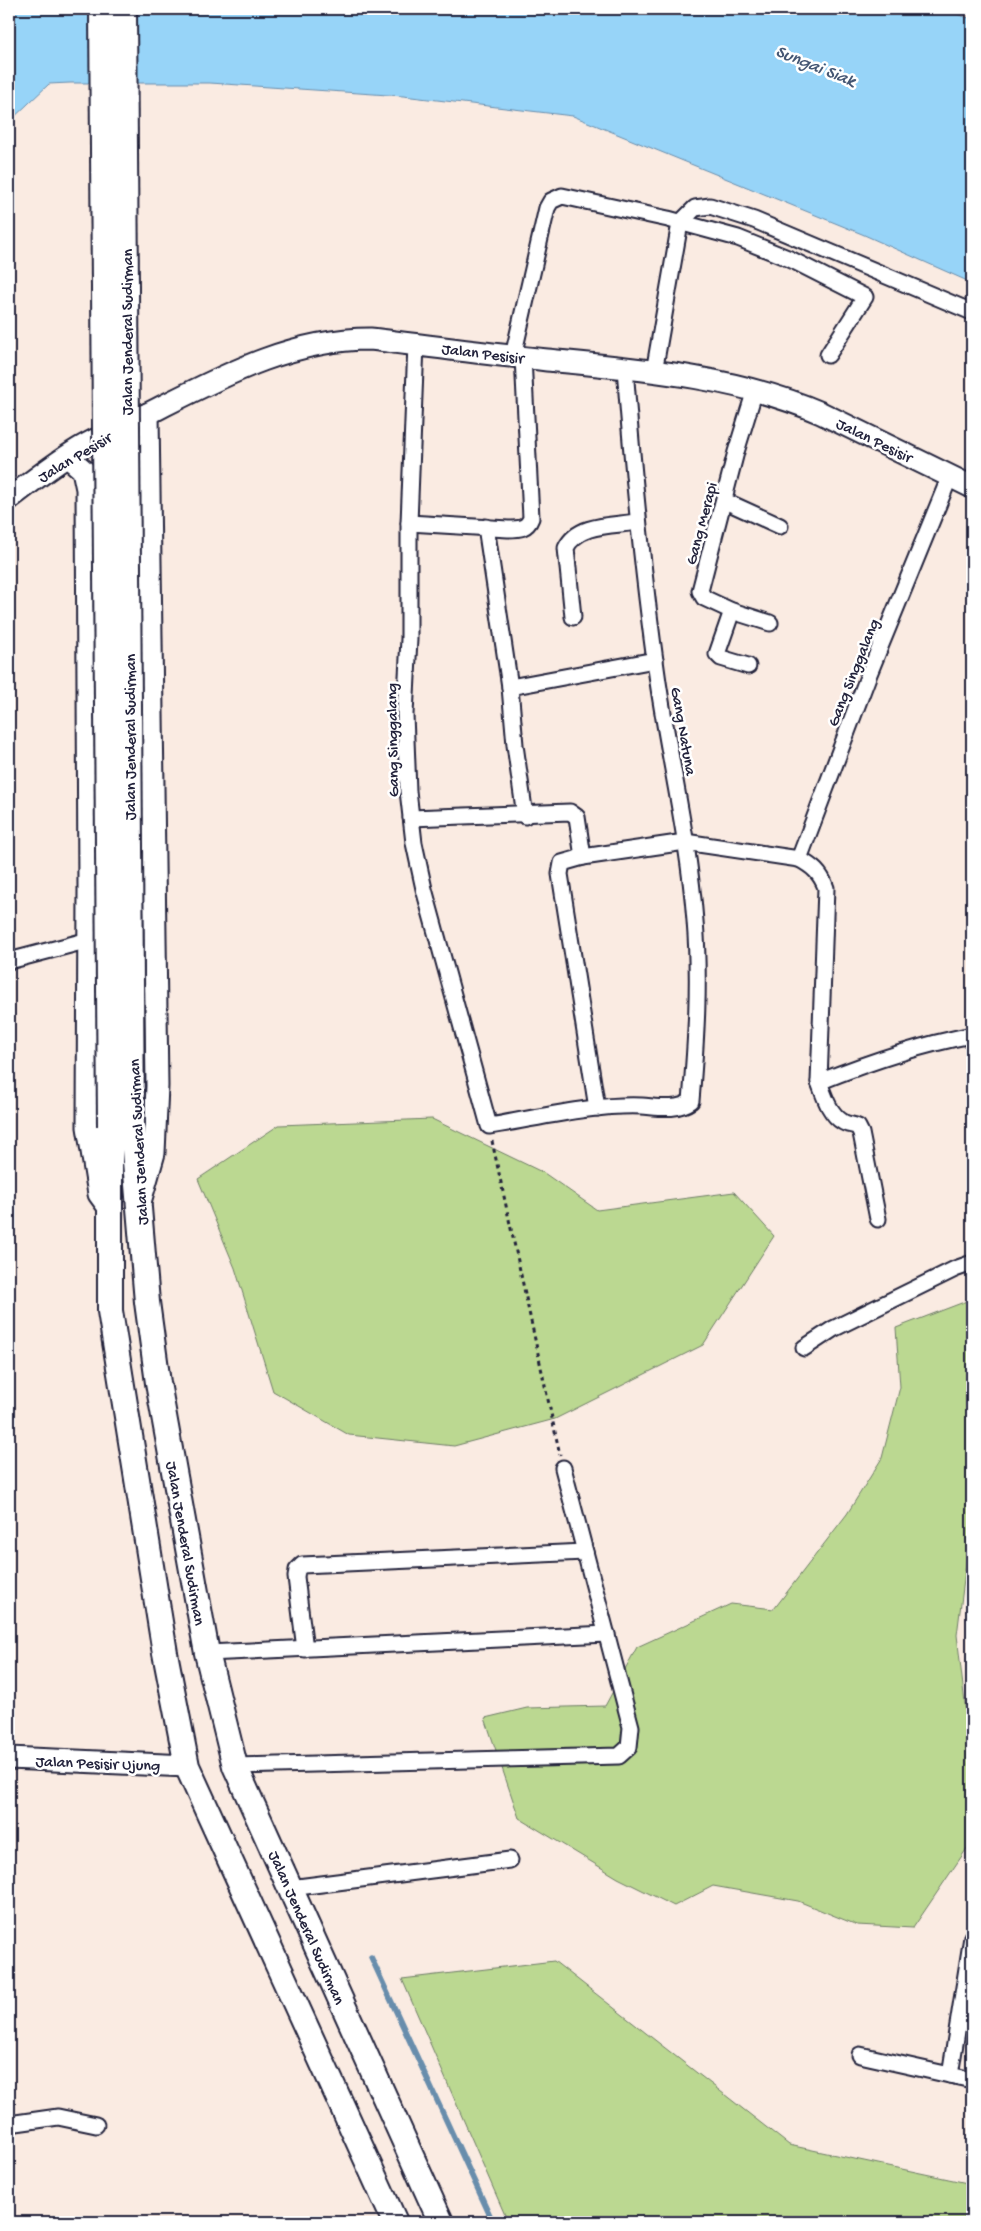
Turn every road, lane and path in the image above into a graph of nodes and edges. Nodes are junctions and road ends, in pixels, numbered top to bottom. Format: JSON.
{"nodes":[{"id":1,"x":102,"y":9,"type":"edge"},
{"id":2,"x":124,"y":9,"type":"edge"},
{"id":3,"x":680,"y":223,"type":"junction"},
{"id":4,"x":972,"y":312,"type":"edge"},
{"id":5,"x":416,"y":344,"type":"junction"},
{"id":6,"x":828,"y":355,"type":"dead end"},
{"id":7,"x":518,"y":357,"type":"junction"},
{"id":8,"x":625,"y":368,"type":"junction"},
{"id":9,"x":654,"y":372,"type":"junction"},
{"id":10,"x":755,"y":390,"type":"junction"},
{"id":11,"x":148,"y":414,"type":"junction"},
{"id":12,"x":68,"y":456,"type":"junction"},
{"id":13,"x":950,"y":476,"type":"junction"},
{"id":14,"x":972,"y":487,"type":"edge"},
{"id":15,"x":9,"y":498,"type":"edge"},
{"id":16,"x":725,"y":501,"type":"junction"},
{"id":17,"x":637,"y":522,"type":"junction"},
{"id":18,"x":409,"y":523,"type":"junction"},
{"id":19,"x":780,"y":526,"type":"dead end"},
{"id":20,"x":486,"y":527,"type":"junction"},
{"id":21,"x":732,"y":611,"type":"junction"},
{"id":22,"x":573,"y":617,"type":"dead end"},
{"id":23,"x":770,"y":623,"type":"dead end"},
{"id":24,"x":655,"y":660,"type":"junction"},
{"id":25,"x":748,"y":666,"type":"dead end"},
{"id":26,"x":510,"y":687,"type":"junction"},
{"id":27,"x":525,"y":816,"type":"junction"},
{"id":28,"x":411,"y":818,"type":"junction"},
{"id":29,"x":685,"y":842,"type":"junction"},
{"id":30,"x":582,"y":857,"type":"junction"},
{"id":31,"x":799,"y":858,"type":"junction"},
{"id":32,"x":89,"y":940,"type":"junction"},
{"id":33,"x":9,"y":961,"type":"edge"},
{"id":34,"x":972,"y":1034,"type":"edge"},
{"id":35,"x":819,"y":1082,"type":"junction"},
{"id":36,"x":597,"y":1108,"type":"junction"},
{"id":37,"x":121,"y":1126,"type":"junction"},
{"id":38,"x":489,"y":1126,"type":"junction"},
{"id":39,"x":139,"y":1205,"type":"junction"},
{"id":40,"x":110,"y":1209,"type":"junction"},
{"id":41,"x":878,"y":1219,"type":"dead end"},
{"id":42,"x":972,"y":1263,"type":"edge"},
{"id":43,"x":804,"y":1348,"type":"dead end"},
{"id":44,"x":563,"y":1468,"type":"joint"},
{"id":45,"x":585,"y":1552,"type":"junction"},
{"id":46,"x":607,"y":1634,"type":"junction"},
{"id":47,"x":305,"y":1649,"type":"junction"},
{"id":48,"x":207,"y":1653,"type":"junction"},
{"id":49,"x":9,"y":1758,"type":"edge"},
{"id":50,"x":187,"y":1766,"type":"junction"},
{"id":51,"x":235,"y":1766,"type":"junction"},
{"id":52,"x":510,"y":1860,"type":"dead end"},
{"id":53,"x":290,"y":1888,"type":"junction"},
{"id":54,"x":972,"y":1937,"type":"edge"},
{"id":55,"x":860,"y":2055,"type":"dead end"},
{"id":56,"x":950,"y":2075,"type":"junction"},
{"id":57,"x":972,"y":2080,"type":"edge"},
{"id":58,"x":9,"y":2124,"type":"edge"},
{"id":59,"x":96,"y":2125,"type":"dead end"},
{"id":60,"x":395,"y":2222,"type":"edge"},
{"id":61,"x":441,"y":2222,"type":"edge"}],
"edges":[{"from":1,"to":37,"type":"main road","name":"Jalan Jenderal Sudirman","bridge":true},
{"from":2,"to":37,"type":"main road","name":"Jalan Jenderal Sudirman","bridge":true},
{"from":3,"to":4,"type":"street"},
{"from":3,"to":6,"type":"street"},
{"from":3,"to":7,"type":"street"},
{"from":3,"to":9,"type":"street"},
{"from":5,"to":7,"type":"street","name":"Jalan Pesisir"},
{"from":5,"to":11,"type":"street","name":"Jalan Pesisir"},
{"from":5,"to":18,"type":"street","name":"Gang Singgalang"},
{"from":7,"to":8,"type":"street","name":"Jalan Pesisir"},
{"from":7,"to":20,"type":"street"},
{"from":8,"to":9,"type":"street","name":"Jalan Pesisir"},
{"from":8,"to":17,"type":"street","name":"Gang Natuna"},
{"from":9,"to":10,"type":"street","name":"Jalan Pesisir"},
{"from":10,"to":13,"type":"street","name":"Jalan Pesisir"},
{"from":10,"to":16,"type":"street","name":"Gang Merapi"},
{"from":11,"to":12,"type":"street","name":"Jalan Pesisir"},
{"from":11,"to":39,"type":"street"},
{"from":12,"to":15,"type":"street","name":"Jalan Pesisir"},
{"from":12,"to":32,"type":"street"},
{"from":13,"to":14,"type":"street","name":"Jalan Pesisir"},
{"from":13,"to":31,"type":"street","name":"Gang Singgalang"},
{"from":16,"to":19,"type":"street"},
{"from":16,"to":21,"type":"street","name":"Gang Merapi"},
{"from":17,"to":22,"type":"street"},
{"from":17,"to":24,"type":"street","name":"Gang Natuna"},
{"from":18,"to":20,"type":"street"},
{"from":18,"to":28,"type":"street","name":"Gang Singgalang"},
{"from":20,"to":26,"type":"street"},
{"from":21,"to":23,"type":"street","name":"Gang Merapi"},
{"from":21,"to":25,"type":"street"},
{"from":24,"to":26,"type":"street"},
{"from":24,"to":29,"type":"street","name":"Gang Natuna"},
{"from":26,"to":27,"type":"street"},
{"from":27,"to":28,"type":"street"},
{"from":27,"to":30,"type":"street"},
{"from":28,"to":38,"type":"street","name":"Gang Singgalang"},
{"from":29,"to":30,"type":"street"},
{"from":29,"to":31,"type":"street"},
{"from":29,"to":36,"type":"street","name":"Gang Natuna"},
{"from":30,"to":36,"type":"street"},
{"from":31,"to":35,"type":"street"},
{"from":32,"to":33,"type":"street"},
{"from":32,"to":40,"type":"street"},
{"from":34,"to":35,"type":"street"},
{"from":35,"to":41,"type":"street"},
{"from":36,"to":38,"type":"street"},
{"from":37,"to":39,"type":"main road","name":"Jalan Jenderal Sudirman"},
{"from":37,"to":40,"type":"main road","name":"Jalan Jenderal Sudirman"},
{"from":38,"to":44,"type":"path"},
{"from":39,"to":48,"type":"main road","name":"Jalan Jenderal Sudirman"},
{"from":40,"to":50,"type":"main road","name":"Jalan Jenderal Sudirman"},
{"from":42,"to":43,"type":"street"},
{"from":44,"to":45,"type":"street"},
{"from":45,"to":46,"type":"street"},
{"from":45,"to":47,"type":"street"},
{"from":46,"to":47,"type":"street"},
{"from":46,"to":51,"type":"street"},
{"from":47,"to":48,"type":"street"},
{"from":48,"to":51,"type":"main road","name":"Jalan Jenderal Sudirman"},
{"from":49,"to":50,"type":"street","name":"Jalan Pesisir Ujung"},
{"from":50,"to":60,"type":"main road","name":"Jalan Jenderal Sudirman"},
{"from":51,"to":53,"type":"main road","name":"Jalan Jenderal Sudirman"},
{"from":52,"to":53,"type":"street"},
{"from":53,"to":61,"type":"main road","name":"Jalan Jenderal Sudirman"},
{"from":54,"to":56,"type":"street"},
{"from":55,"to":56,"type":"street"},
{"from":56,"to":57,"type":"street"},
{"from":58,"to":59,"type":"street"}]}
